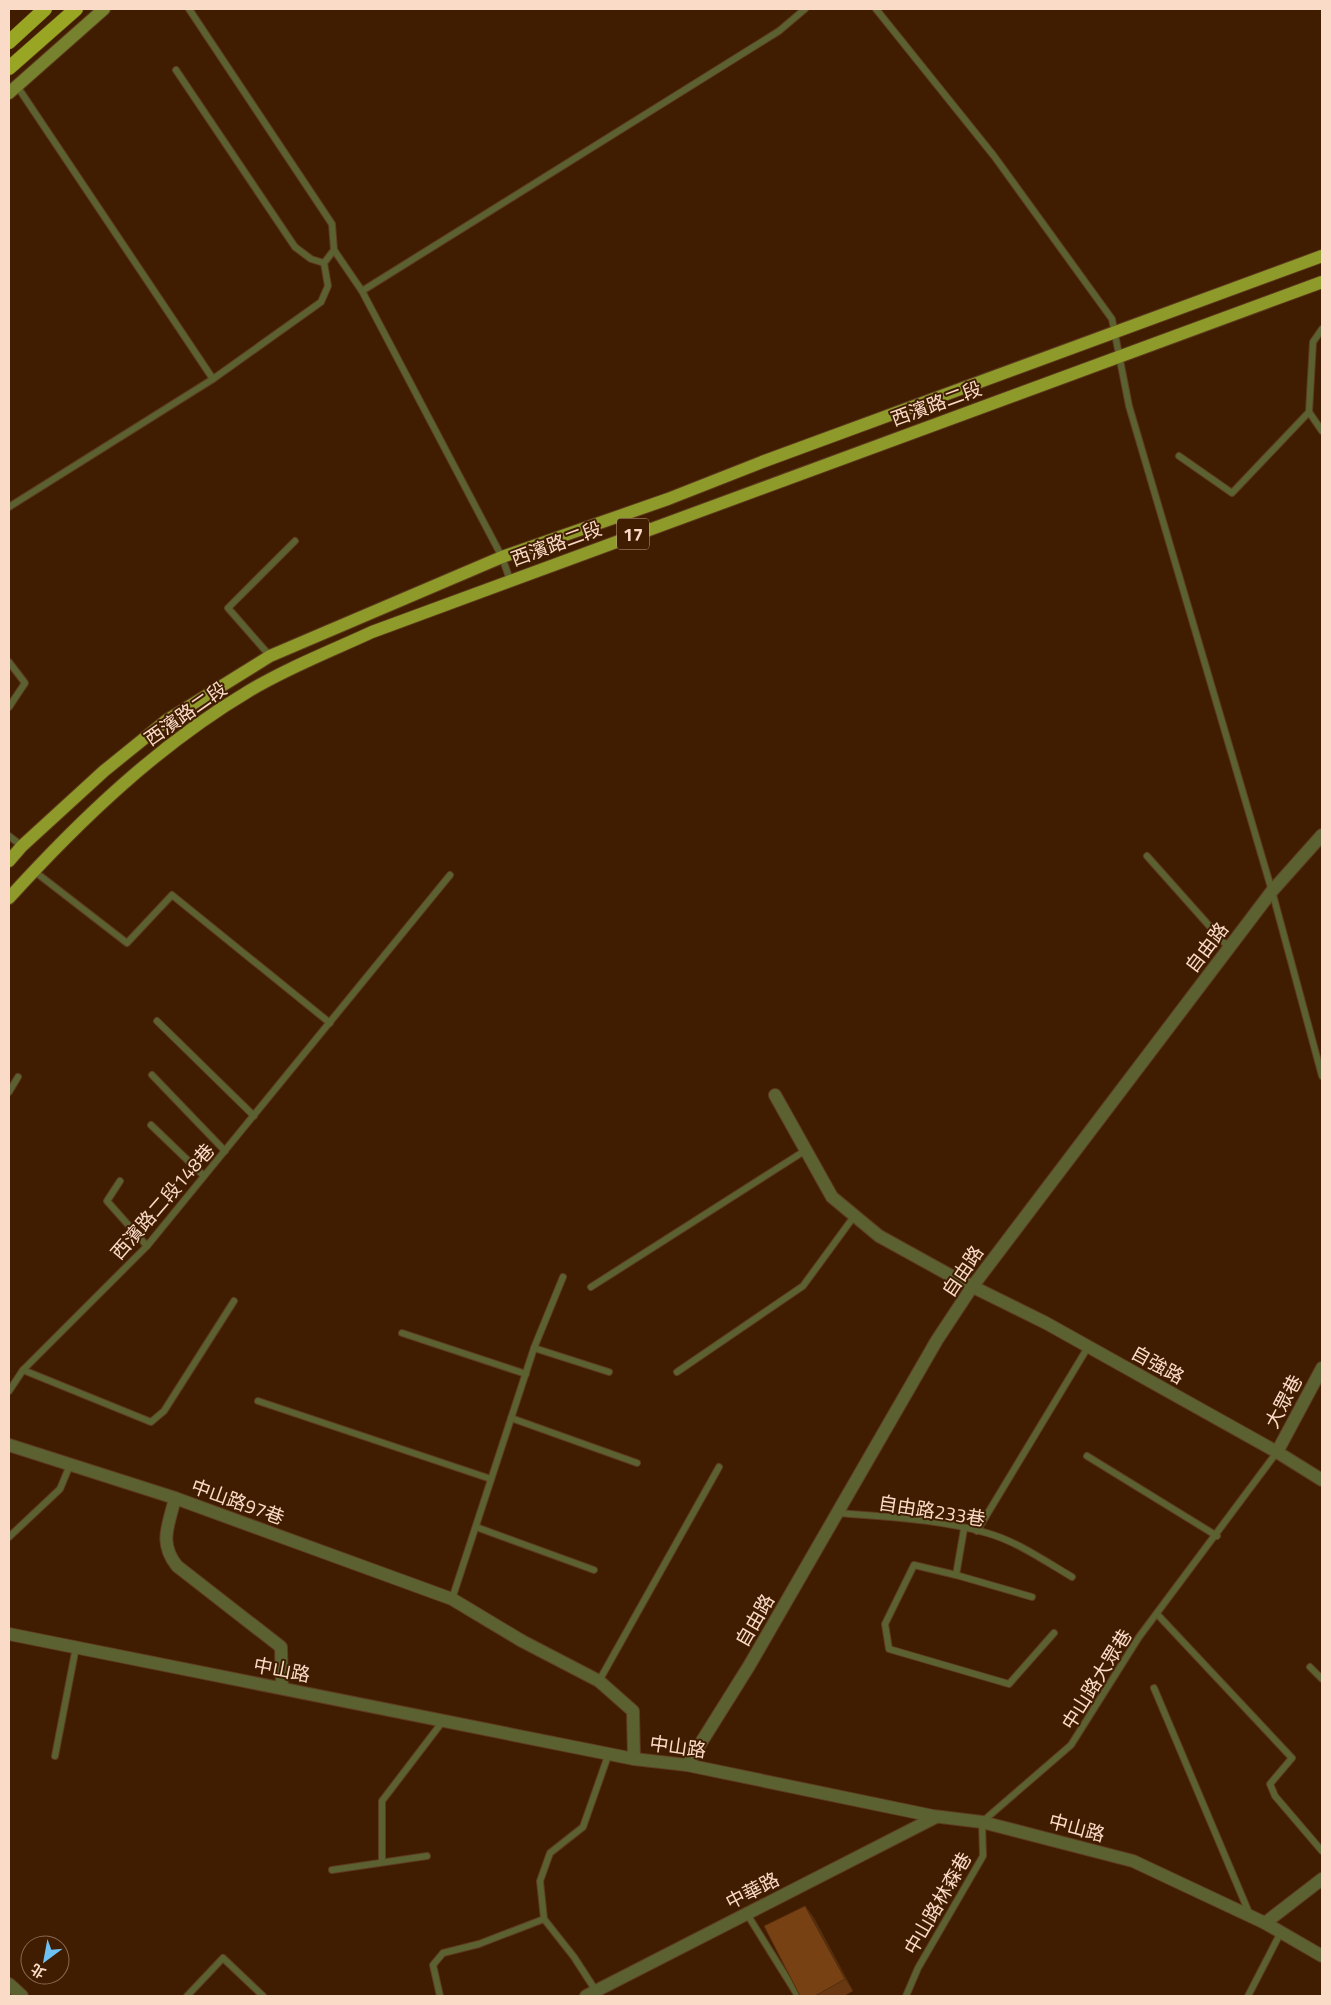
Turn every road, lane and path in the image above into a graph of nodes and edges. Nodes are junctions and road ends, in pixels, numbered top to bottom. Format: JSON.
{"nodes":[{"id":1,"x":45,"y":9,"type":"edge"},
{"id":2,"x":76,"y":9,"type":"edge"},
{"id":3,"x":104,"y":9,"type":"edge"},
{"id":4,"x":189,"y":9,"type":"edge"},
{"id":5,"x":805,"y":9,"type":"edge"},
{"id":6,"x":876,"y":9,"type":"edge"},
{"id":7,"x":9,"y":42,"type":"edge"},
{"id":8,"x":9,"y":68,"type":"edge"},
{"id":9,"x":176,"y":70,"type":"dead end"},
{"id":10,"x":13,"y":89,"type":"edge"},
{"id":11,"x":334,"y":250,"type":"junction"},
{"id":12,"x":1322,"y":256,"type":"edge"},
{"id":13,"x":324,"y":263,"type":"junction"},
{"id":14,"x":1322,"y":282,"type":"edge"},
{"id":15,"x":362,"y":291,"type":"junction"},
{"id":16,"x":1322,"y":329,"type":"edge"},
{"id":17,"x":1115,"y":333,"type":"junction"},
{"id":18,"x":1120,"y":355,"type":"junction"},
{"id":19,"x":213,"y":379,"type":"junction"},
{"id":20,"x":1309,"y":412,"type":"junction"},
{"id":21,"x":1322,"y":431,"type":"edge"},
{"id":22,"x":1179,"y":456,"type":"dead end"},
{"id":23,"x":9,"y":507,"type":"edge"},
{"id":24,"x":295,"y":541,"type":"dead end"},
{"id":25,"x":502,"y":557,"type":"junction"},
{"id":26,"x":510,"y":580,"type":"junction"},
{"id":27,"x":270,"y":656,"type":"junction"},
{"id":28,"x":9,"y":662,"type":"edge"},
{"id":29,"x":9,"y":706,"type":"edge"},
{"id":30,"x":1322,"y":835,"type":"edge"},
{"id":31,"x":9,"y":836,"type":"edge"},
{"id":32,"x":22,"y":846,"type":"junction"},
{"id":33,"x":1147,"y":856,"type":"dead end"},
{"id":34,"x":9,"y":861,"type":"edge"},
{"id":35,"x":33,"y":870,"type":"junction"},
{"id":36,"x":450,"y":875,"type":"dead end"},
{"id":37,"x":1272,"y":891,"type":"junction"},
{"id":38,"x":9,"y":898,"type":"edge"},
{"id":39,"x":1229,"y":948,"type":"junction"},
{"id":40,"x":157,"y":1021,"type":"dead end"},
{"id":41,"x":330,"y":1024,"type":"junction"},
{"id":42,"x":152,"y":1075,"type":"dead end"},
{"id":43,"x":1322,"y":1076,"type":"edge"},
{"id":44,"x":18,"y":1077,"type":"dead end"},
{"id":45,"x":9,"y":1092,"type":"edge"},
{"id":46,"x":775,"y":1095,"type":"dead end"},
{"id":47,"x":254,"y":1116,"type":"junction"},
{"id":48,"x":151,"y":1125,"type":"dead end"},
{"id":49,"x":806,"y":1150,"type":"junction"},
{"id":50,"x":225,"y":1151,"type":"junction"},
{"id":51,"x":204,"y":1176,"type":"junction"},
{"id":52,"x":120,"y":1181,"type":"dead end"},
{"id":53,"x":855,"y":1215,"type":"junction"},
{"id":54,"x":147,"y":1246,"type":"junction"},
{"id":55,"x":563,"y":1277,"type":"dead end"},
{"id":56,"x":591,"y":1287,"type":"dead end"},
{"id":57,"x":972,"y":1287,"type":"junction"},
{"id":58,"x":234,"y":1301,"type":"dead end"},
{"id":59,"x":402,"y":1333,"type":"dead end"},
{"id":60,"x":1088,"y":1346,"type":"junction"},
{"id":61,"x":534,"y":1348,"type":"junction"},
{"id":62,"x":1322,"y":1368,"type":"edge"},
{"id":63,"x":24,"y":1370,"type":"junction"},
{"id":64,"x":609,"y":1372,"type":"dead end"},
{"id":65,"x":677,"y":1372,"type":"dead end"},
{"id":66,"x":526,"y":1374,"type":"junction"},
{"id":67,"x":9,"y":1391,"type":"edge"},
{"id":68,"x":258,"y":1401,"type":"dead end"},
{"id":69,"x":511,"y":1418,"type":"junction"},
{"id":70,"x":9,"y":1445,"type":"edge"},
{"id":71,"x":1277,"y":1452,"type":"junction"},
{"id":72,"x":1087,"y":1456,"type":"dead end"},
{"id":73,"x":637,"y":1463,"type":"dead end"},
{"id":74,"x":70,"y":1465,"type":"junction"},
{"id":75,"x":719,"y":1467,"type":"dead end"},
{"id":76,"x":491,"y":1479,"type":"junction"},
{"id":77,"x":1322,"y":1480,"type":"edge"},
{"id":78,"x":175,"y":1498,"type":"junction"},
{"id":79,"x":836,"y":1512,"type":"junction"},
{"id":80,"x":476,"y":1527,"type":"junction"},
{"id":81,"x":964,"y":1528,"type":"junction"},
{"id":82,"x":977,"y":1531,"type":"junction"},
{"id":83,"x":1217,"y":1536,"type":"junction"},
{"id":84,"x":9,"y":1537,"type":"edge"},
{"id":85,"x":594,"y":1570,"type":"dead end"},
{"id":86,"x":956,"y":1575,"type":"junction"},
{"id":87,"x":1072,"y":1577,"type":"dead end"},
{"id":88,"x":1032,"y":1598,"type":"dead end"},
{"id":89,"x":452,"y":1599,"type":"junction"},
{"id":90,"x":1157,"y":1614,"type":"junction"},
{"id":91,"x":1054,"y":1633,"type":"dead end"},
{"id":92,"x":9,"y":1634,"type":"edge"},
{"id":93,"x":76,"y":1647,"type":"junction"},
{"id":94,"x":1310,"y":1667,"type":"dead end"},
{"id":95,"x":1322,"y":1680,"type":"edge"},
{"id":96,"x":600,"y":1681,"type":"junction"},
{"id":97,"x":282,"y":1688,"type":"junction"},
{"id":98,"x":1154,"y":1688,"type":"dead end"},
{"id":99,"x":444,"y":1720,"type":"junction"},
{"id":100,"x":609,"y":1753,"type":"junction"},
{"id":101,"x":55,"y":1756,"type":"dead end"},
{"id":102,"x":634,"y":1759,"type":"junction"},
{"id":103,"x":687,"y":1765,"type":"junction"},
{"id":104,"x":936,"y":1817,"type":"junction"},
{"id":105,"x":982,"y":1822,"type":"junction"},
{"id":106,"x":1322,"y":1851,"type":"edge"},
{"id":107,"x":427,"y":1856,"type":"dead end"},
{"id":108,"x":382,"y":1862,"type":"junction"},
{"id":109,"x":332,"y":1870,"type":"dead end"},
{"id":110,"x":1322,"y":1880,"type":"edge"},
{"id":111,"x":747,"y":1914,"type":"junction"},
{"id":112,"x":1251,"y":1916,"type":"junction"},
{"id":113,"x":544,"y":1919,"type":"junction"},
{"id":114,"x":1265,"y":1923,"type":"junction"},
{"id":115,"x":1281,"y":1932,"type":"junction"},
{"id":116,"x":1322,"y":1956,"type":"edge"},
{"id":117,"x":9,"y":1984,"type":"edge"},
{"id":118,"x":593,"y":1995,"type":"edge"},
{"id":119,"x":22,"y":1996,"type":"edge"},
{"id":120,"x":188,"y":1996,"type":"edge"},
{"id":121,"x":263,"y":1996,"type":"edge"},
{"id":122,"x":440,"y":1996,"type":"edge"},
{"id":123,"x":798,"y":1996,"type":"edge"},
{"id":124,"x":905,"y":1996,"type":"edge"},
{"id":125,"x":1248,"y":1996,"type":"edge"}],
"edges":[{"from":1,"to":7,"type":"highway"},
{"from":2,"to":8,"type":"highway"},
{"from":3,"to":10,"type":"main road"},
{"from":4,"to":11,"type":"lane"},
{"from":5,"to":15,"type":"lane"},
{"from":6,"to":17,"type":"lane"},
{"from":9,"to":13,"type":"lane"},
{"from":10,"to":19,"type":"lane"},
{"from":11,"to":13,"type":"lane"},
{"from":11,"to":15,"type":"lane"},
{"from":12,"to":17,"type":"main road","name":"西濱路二段","number":"17"},
{"from":13,"to":19,"type":"lane"},
{"from":14,"to":18,"type":"main road","name":"西濱路二段","number":"17"},
{"from":15,"to":25,"type":"lane"},
{"from":16,"to":20,"type":"lane"},
{"from":17,"to":18,"type":"lane"},
{"from":17,"to":25,"type":"main road","name":"西濱路二段","number":"17"},
{"from":18,"to":26,"type":"main road","name":"西濱路二段","number":"17"},
{"from":18,"to":37,"type":"lane"},
{"from":19,"to":23,"type":"lane"},
{"from":20,"to":21,"type":"lane"},
{"from":20,"to":22,"type":"lane"},
{"from":24,"to":27,"type":"lane"},
{"from":25,"to":26,"type":"lane"},
{"from":25,"to":27,"type":"main road","name":"西濱路二段","number":"17"},
{"from":26,"to":35,"type":"main road","name":"西濱路二段","number":"17"},
{"from":27,"to":32,"type":"main road","name":"西濱路二段","number":"17"},
{"from":28,"to":29,"type":"lane"},
{"from":30,"to":37,"type":"street","name":"自由路"},
{"from":31,"to":32,"type":"lane"},
{"from":32,"to":34,"type":"main road","name":"西濱路二段","number":"17"},
{"from":33,"to":39,"type":"lane"},
{"from":35,"to":38,"type":"main road","name":"西濱路二段","number":"17"},
{"from":35,"to":41,"type":"lane"},
{"from":36,"to":41,"type":"lane","name":"西濱路二段148巷"},
{"from":37,"to":39,"type":"street","name":"自由路"},
{"from":37,"to":43,"type":"lane"},
{"from":39,"to":57,"type":"street","name":"自由路"},
{"from":40,"to":47,"type":"lane"},
{"from":41,"to":47,"type":"lane","name":"西濱路二段148巷"},
{"from":42,"to":50,"type":"lane"},
{"from":44,"to":45,"type":"lane"},
{"from":46,"to":49,"type":"street","name":"自強路"},
{"from":47,"to":50,"type":"lane","name":"西濱路二段148巷"},
{"from":48,"to":51,"type":"lane"},
{"from":49,"to":53,"type":"street","name":"自強路"},
{"from":49,"to":56,"type":"lane"},
{"from":50,"to":51,"type":"lane","name":"西濱路二段148巷"},
{"from":51,"to":54,"type":"lane","name":"西濱路二段148巷"},
{"from":52,"to":54,"type":"lane"},
{"from":53,"to":57,"type":"street","name":"自強路"},
{"from":53,"to":65,"type":"lane"},
{"from":54,"to":63,"type":"lane","name":"西濱路二段148巷"},
{"from":55,"to":61,"type":"lane"},
{"from":57,"to":60,"type":"street","name":"自強路"},
{"from":57,"to":79,"type":"street","name":"自由路"},
{"from":58,"to":63,"type":"lane"},
{"from":59,"to":66,"type":"lane"},
{"from":60,"to":71,"type":"street","name":"自強路"},
{"from":60,"to":82,"type":"lane"},
{"from":61,"to":64,"type":"lane"},
{"from":61,"to":66,"type":"lane"},
{"from":62,"to":71,"type":"street","name":"大眾巷"},
{"from":63,"to":67,"type":"lane","name":"西濱路二段148巷"},
{"from":66,"to":69,"type":"lane"},
{"from":68,"to":76,"type":"lane"},
{"from":69,"to":73,"type":"lane"},
{"from":69,"to":76,"type":"lane"},
{"from":70,"to":74,"type":"street","name":"中山路97巷"},
{"from":71,"to":77,"type":"street","name":"自強路"},
{"from":71,"to":83,"type":"lane","name":"中山路大眾巷"},
{"from":72,"to":83,"type":"lane"},
{"from":74,"to":78,"type":"street","name":"中山路97巷"},
{"from":74,"to":84,"type":"lane"},
{"from":75,"to":96,"type":"lane"},
{"from":76,"to":80,"type":"lane"},
{"from":78,"to":89,"type":"street","name":"中山路97巷"},
{"from":78,"to":97,"type":"street"},
{"from":79,"to":81,"type":"lane","name":"自由路233巷"},
{"from":79,"to":103,"type":"street","name":"自由路"},
{"from":80,"to":85,"type":"lane"},
{"from":80,"to":89,"type":"lane"},
{"from":81,"to":82,"type":"lane","name":"自由路233巷"},
{"from":81,"to":86,"type":"lane"},
{"from":82,"to":87,"type":"lane","name":"自由路233巷"},
{"from":83,"to":90,"type":"lane","name":"中山路大眾巷"},
{"from":86,"to":88,"type":"lane"},
{"from":86,"to":91,"type":"lane"},
{"from":89,"to":96,"type":"street","name":"中山路97巷"},
{"from":90,"to":105,"type":"lane","name":"中山路大眾巷"},
{"from":90,"to":106,"type":"lane"},
{"from":92,"to":93,"type":"street","name":"中山路"},
{"from":93,"to":97,"type":"street","name":"中山路"},
{"from":93,"to":101,"type":"lane"},
{"from":94,"to":95,"type":"lane"},
{"from":96,"to":102,"type":"street","name":"中山路97巷"},
{"from":97,"to":99,"type":"street","name":"中山路"},
{"from":98,"to":112,"type":"lane"},
{"from":99,"to":100,"type":"street","name":"中山路"},
{"from":99,"to":108,"type":"lane"},
{"from":100,"to":102,"type":"street","name":"中山路"},
{"from":100,"to":113,"type":"lane"},
{"from":102,"to":103,"type":"street","name":"中山路"},
{"from":103,"to":104,"type":"street","name":"中山路"},
{"from":104,"to":105,"type":"street","name":"中山路"},
{"from":104,"to":111,"type":"street","name":"中華路"},
{"from":105,"to":112,"type":"street","name":"中山路"},
{"from":105,"to":124,"type":"lane","name":"中山路林森巷"},
{"from":107,"to":108,"type":"lane"},
{"from":108,"to":109,"type":"lane"},
{"from":110,"to":114,"type":"street"},
{"from":111,"to":118,"type":"street","name":"中華路"},
{"from":111,"to":123,"type":"lane"},
{"from":112,"to":114,"type":"street","name":"中山路"},
{"from":113,"to":118,"type":"lane"},
{"from":113,"to":122,"type":"lane"},
{"from":114,"to":115,"type":"street","name":"中山路"},
{"from":115,"to":116,"type":"street","name":"中山路"},
{"from":115,"to":125,"type":"lane"},
{"from":117,"to":119,"type":"street"},
{"from":120,"to":121,"type":"lane"}]}
